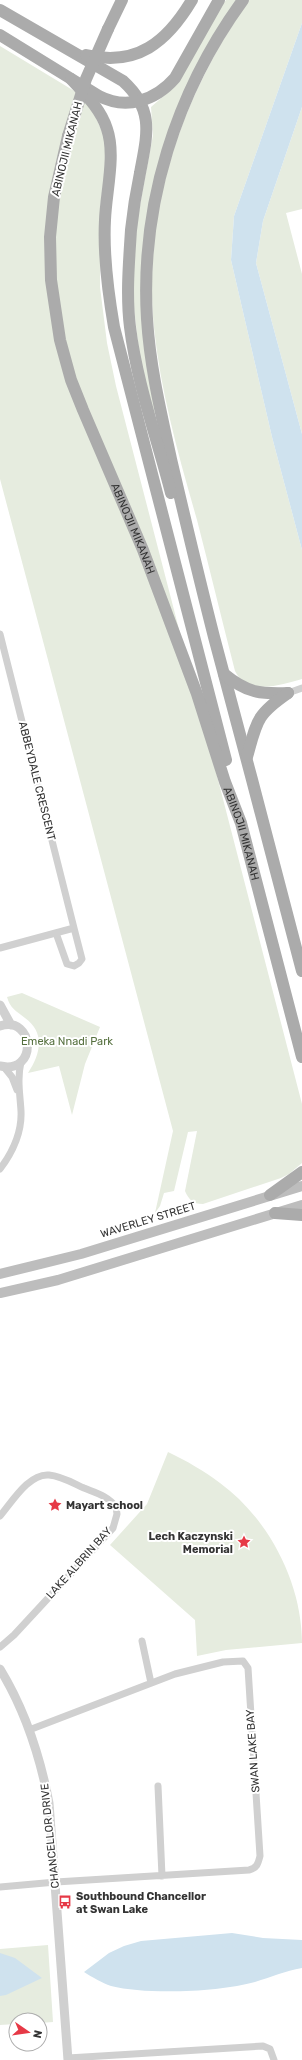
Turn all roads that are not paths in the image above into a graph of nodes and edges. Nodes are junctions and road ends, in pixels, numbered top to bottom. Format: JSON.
{"nodes":[{"id":1,"x":122,"y":0,"type":"edge"},
{"id":2,"x":192,"y":0,"type":"edge"},
{"id":3,"x":219,"y":0,"type":"edge"},
{"id":4,"x":243,"y":0,"type":"edge"},
{"id":5,"x":0,"y":10,"type":"edge"},
{"id":6,"x":0,"y":35,"type":"edge"},
{"id":7,"x":76,"y":53,"type":"junction"},
{"id":8,"x":71,"y":79,"type":"junction"},
{"id":9,"x":141,"y":101,"type":"junction"},
{"id":10,"x":193,"y":554,"type":"junction"},
{"id":11,"x":0,"y":634,"type":"edge"},
{"id":12,"x":224,"y":674,"type":"junction"},
{"id":13,"x":302,"y":688,"type":"edge"},
{"id":14,"x":288,"y":693,"type":"junction"},
{"id":15,"x":246,"y":759,"type":"junction"},
{"id":16,"x":241,"y":823,"type":"junction"},
{"id":17,"x":74,"y":928,"type":"junction"},
{"id":18,"x":56,"y":933,"type":"junction"},
{"id":19,"x":0,"y":948,"type":"edge"},
{"id":20,"x":302,"y":971,"type":"edge"},
{"id":21,"x":0,"y":1006,"type":"edge"},
{"id":22,"x":10,"y":1025,"type":"junction"},
{"id":23,"x":0,"y":1026,"type":"edge"},
{"id":24,"x":302,"y":1057,"type":"edge"},
{"id":25,"x":21,"y":1062,"type":"junction"},
{"id":26,"x":2,"y":1066,"type":"edge"},
{"id":27,"x":18,"y":1094,"type":"junction"},
{"id":28,"x":0,"y":1169,"type":"edge"},
{"id":29,"x":302,"y":1172,"type":"edge"},
{"id":30,"x":302,"y":1186,"type":"edge"},
{"id":31,"x":270,"y":1195,"type":"junction"},
{"id":32,"x":302,"y":1205,"type":"edge"},
{"id":33,"x":275,"y":1214,"type":"junction"},
{"id":34,"x":302,"y":1215,"type":"edge"},
{"id":35,"x":0,"y":1274,"type":"edge"},
{"id":36,"x":0,"y":1293,"type":"edge"},
{"id":37,"x":0,"y":1515,"type":"edge"},
{"id":38,"x":142,"y":1641,"type":"dead end"},
{"id":39,"x":0,"y":1646,"type":"edge"},
{"id":40,"x":0,"y":1669,"type":"edge"},
{"id":41,"x":151,"y":1683,"type":"junction"},
{"id":42,"x":29,"y":1730,"type":"junction"},
{"id":43,"x":158,"y":1786,"type":"dead end"},
{"id":44,"x":162,"y":1876,"type":"junction"},
{"id":45,"x":56,"y":1882,"type":"junction"},
{"id":46,"x":0,"y":1887,"type":"edge"},
{"id":47,"x":177,"y":2052,"type":"junction"},
{"id":48,"x":68,"y":2059,"type":"edge"},
{"id":49,"x":178,"y":2060,"type":"edge"},
{"id":50,"x":274,"y":2060,"type":"edge"}],
"edges":[{"from":1,"to":16,"type":"main road","name":"ABINOJII MIKANAH","bridge":true},
{"from":2,"to":7,"type":"main road"},
{"from":3,"to":9,"type":"main road"},
{"from":4,"to":10,"type":"main road","name":"ABINOJII MIKANAH"},
{"from":5,"to":7,"type":"main road"},
{"from":6,"to":8,"type":"main road"},
{"from":7,"to":9,"type":"main road"},
{"from":8,"to":9,"type":"main road"},
{"from":8,"to":16,"type":"main road"},
{"from":9,"to":10,"type":"main road"},
{"from":10,"to":12,"type":"main road","name":"ABINOJII MIKANAH"},
{"from":11,"to":17,"type":"street","name":"ABBEYDALE CRESCENT"},
{"from":12,"to":14,"type":"main road"},
{"from":12,"to":15,"type":"main road","name":"ABINOJII MIKANAH"},
{"from":13,"to":14,"type":"street"},
{"from":14,"to":15,"type":"main road"},
{"from":15,"to":20,"type":"main road","name":"ABINOJII MIKANAH"},
{"from":16,"to":24,"type":"main road","name":"ABINOJII MIKANAH"},
{"from":17,"to":18,"type":"street"},
{"from":17,"to":18,"type":"street","name":"ABBEYDALE CRESCENT"},
{"from":18,"to":19,"type":"street"},
{"from":21,"to":22,"type":"street"},
{"from":22,"to":23,"type":"street"},
{"from":22,"to":25,"type":"street"},
{"from":25,"to":26,"type":"street"},
{"from":25,"to":27,"type":"street"},
{"from":26,"to":27,"type":"street"},
{"from":27,"to":28,"type":"street"},
{"from":29,"to":31,"type":"main road"},
{"from":30,"to":31,"type":"main road","name":"WAVERLEY STREET"},
{"from":31,"to":35,"type":"main road","name":"WAVERLEY STREET"},
{"from":32,"to":33,"type":"main road"},
{"from":33,"to":34,"type":"main road"},
{"from":33,"to":36,"type":"main road"},
{"from":37,"to":39,"type":"street","name":"LAKE ALBRIN BAY"},
{"from":38,"to":41,"type":"street"},
{"from":40,"to":42,"type":"street","name":"CHANCELLOR DRIVE"},
{"from":41,"to":42,"type":"street","name":"SWAN LAKE BAY"},
{"from":41,"to":44,"type":"street","name":"SWAN LAKE BAY"},
{"from":42,"to":45,"type":"street","name":"CHANCELLOR DRIVE"},
{"from":43,"to":44,"type":"street"},
{"from":44,"to":45,"type":"street","name":"SWAN LAKE BAY"},
{"from":45,"to":46,"type":"street","name":"SWAN LAKE BAY"},
{"from":45,"to":48,"type":"street","name":"CHANCELLOR DRIVE"},
{"from":47,"to":48,"type":"street"},
{"from":47,"to":49,"type":"street"},
{"from":47,"to":50,"type":"street"}]}
